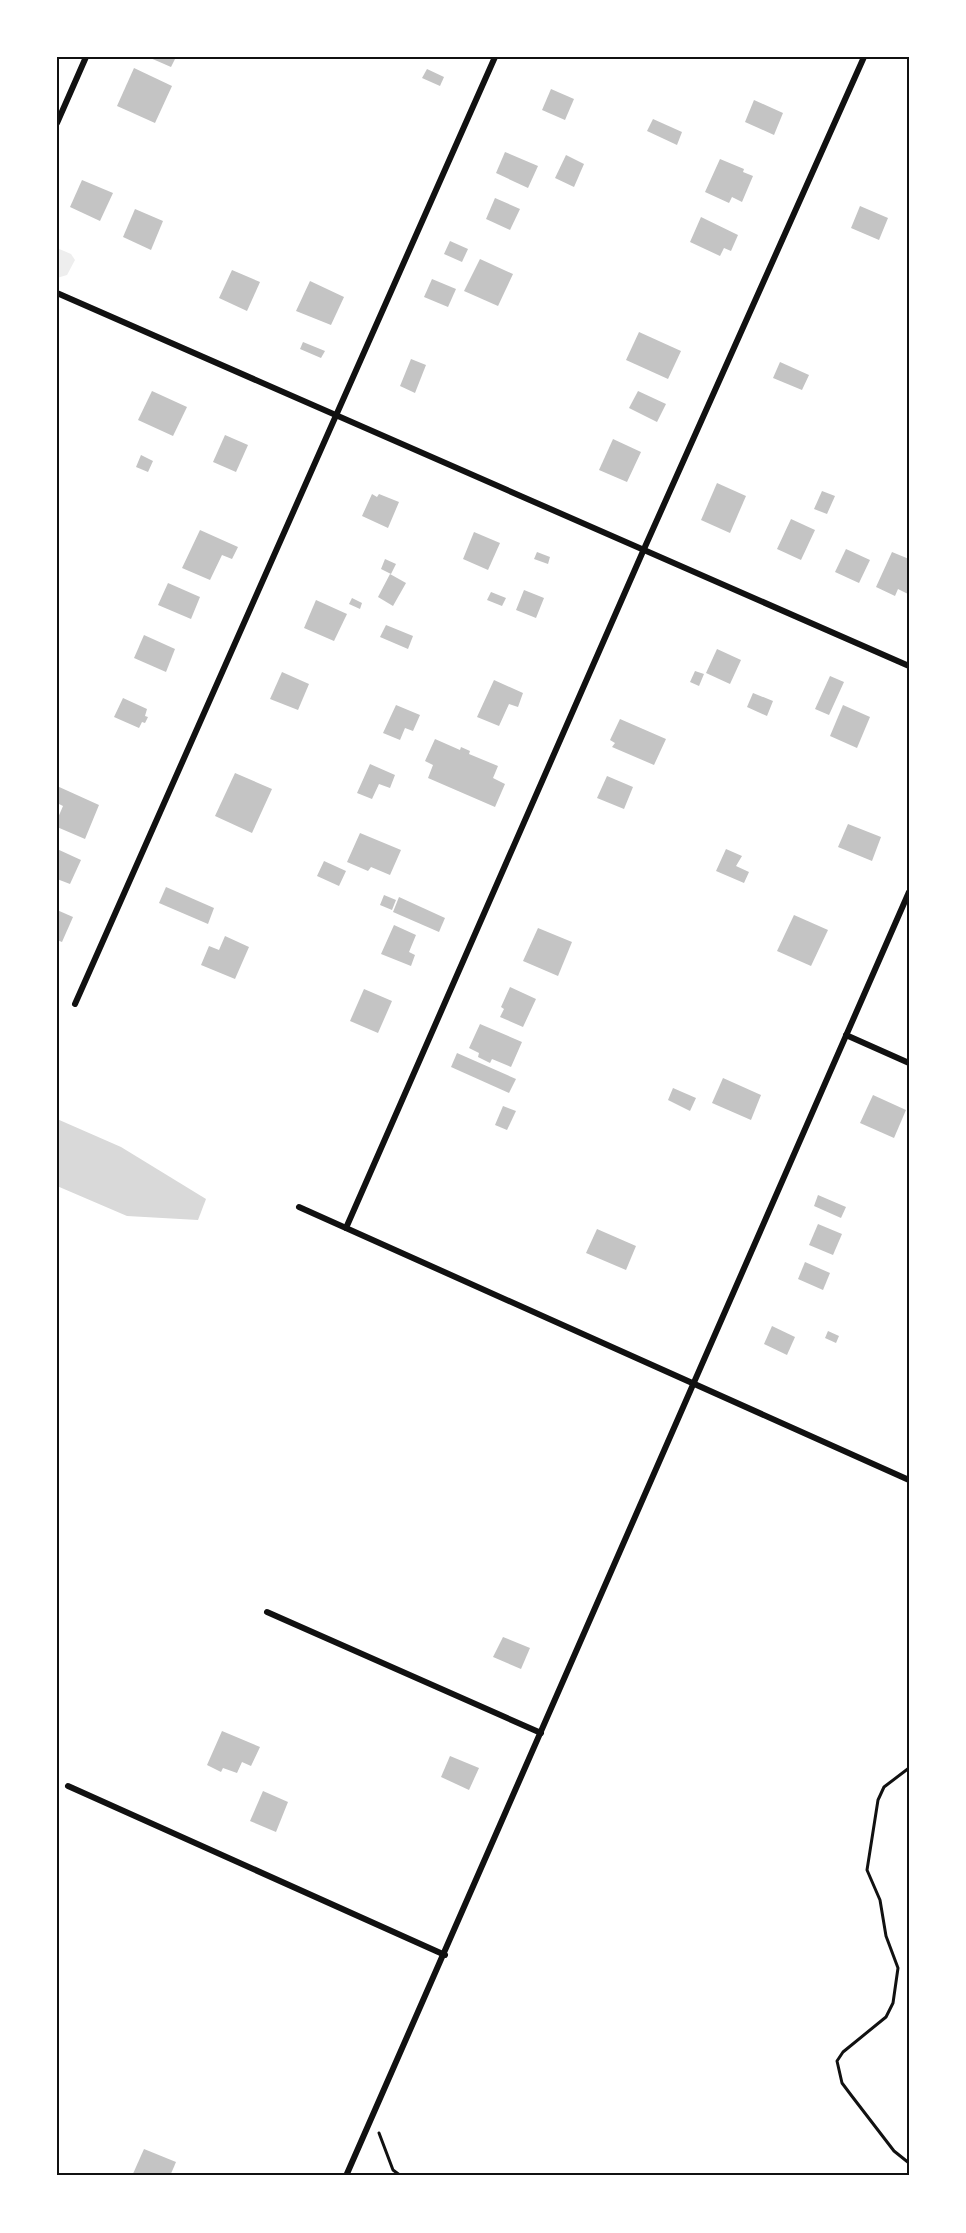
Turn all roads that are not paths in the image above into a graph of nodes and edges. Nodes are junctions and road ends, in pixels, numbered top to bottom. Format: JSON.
{"nodes":[{"id":1,"x":86,"y":57,"type":"edge"},
{"id":2,"x":495,"y":57,"type":"edge"},
{"id":3,"x":864,"y":57,"type":"edge"},
{"id":4,"x":57,"y":123,"type":"edge"},
{"id":5,"x":57,"y":292,"type":"edge"},
{"id":6,"x":335,"y":417,"type":"junction"},
{"id":7,"x":644,"y":549,"type":"junction"},
{"id":8,"x":909,"y":666,"type":"edge"},
{"id":9,"x":909,"y":892,"type":"edge"},
{"id":10,"x":75,"y":1004,"type":"dead end"},
{"id":11,"x":846,"y":1035,"type":"junction"},
{"id":12,"x":909,"y":1063,"type":"edge"},
{"id":13,"x":299,"y":1207,"type":"dead end"},
{"id":14,"x":346,"y":1228,"type":"junction"},
{"id":15,"x":693,"y":1383,"type":"junction"},
{"id":16,"x":909,"y":1480,"type":"edge"},
{"id":17,"x":267,"y":1612,"type":"dead end"},
{"id":18,"x":541,"y":1733,"type":"junction"},
{"id":19,"x":68,"y":1786,"type":"dead end"},
{"id":20,"x":444,"y":1955,"type":"junction"},
{"id":21,"x":346,"y":2176,"type":"edge"}],
"edges":[{"from":1,"to":4,"type":"street"},
{"from":2,"to":6,"type":"street"},
{"from":3,"to":7,"type":"street"},
{"from":5,"to":6,"type":"street"},
{"from":6,"to":7,"type":"street"},
{"from":6,"to":10,"type":"street"},
{"from":7,"to":8,"type":"street"},
{"from":7,"to":14,"type":"street"},
{"from":9,"to":11,"type":"street"},
{"from":11,"to":12,"type":"street"},
{"from":11,"to":15,"type":"street"},
{"from":13,"to":14,"type":"street"},
{"from":14,"to":15,"type":"street"},
{"from":15,"to":16,"type":"street"},
{"from":15,"to":18,"type":"street"},
{"from":17,"to":18,"type":"street"},
{"from":18,"to":20,"type":"street"},
{"from":19,"to":20,"type":"street"},
{"from":20,"to":21,"type":"street"}]}
